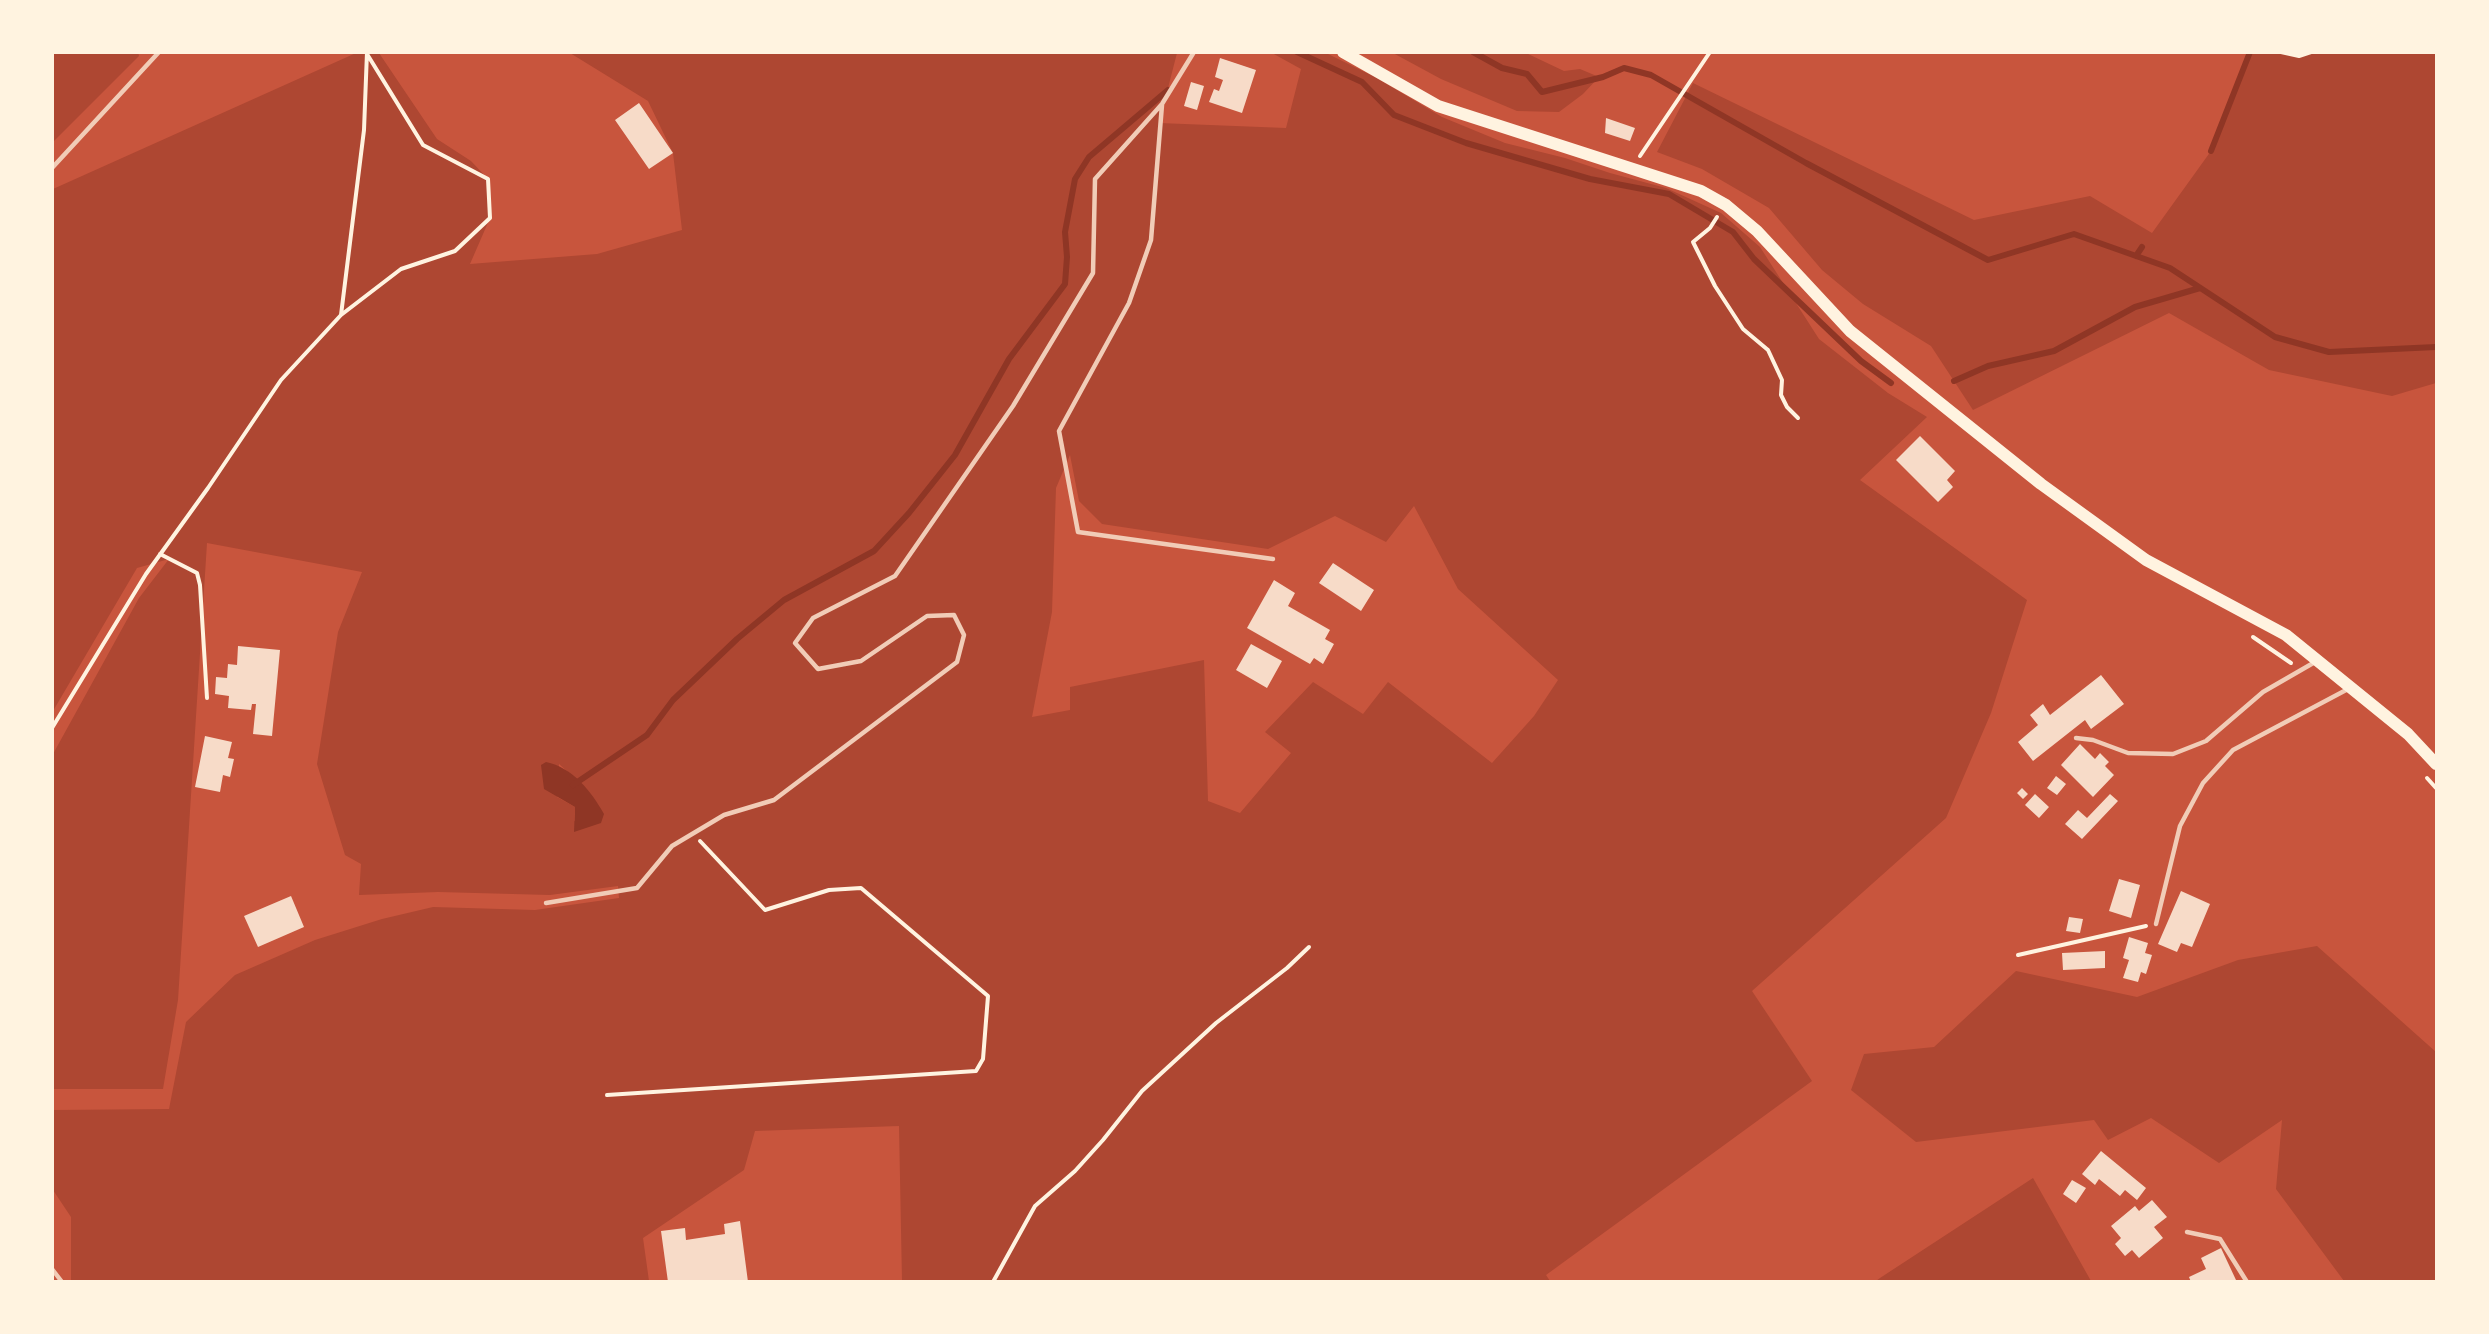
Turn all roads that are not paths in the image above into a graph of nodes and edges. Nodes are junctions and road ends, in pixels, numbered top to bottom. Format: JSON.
{"nodes":[{"id":1,"x":159,"y":52,"type":"edge"},
{"id":2,"x":1194,"y":52,"type":"edge"},
{"id":3,"x":1343,"y":52,"type":"edge"},
{"id":4,"x":1162,"y":104,"type":"junction"},
{"id":5,"x":52,"y":168,"type":"edge"},
{"id":6,"x":1273,"y":559,"type":"dead end"},
{"id":7,"x":2318,"y":661,"type":"junction"},
{"id":8,"x":2351,"y":687,"type":"junction"},
{"id":9,"x":2076,"y":738,"type":"dead end"},
{"id":10,"x":2436,"y":764,"type":"edge"},
{"id":11,"x":546,"y":903,"type":"dead end"},
{"id":12,"x":2156,"y":924,"type":"road end"},
{"id":13,"x":2187,"y":1232,"type":"dead end"},
{"id":14,"x":52,"y":1269,"type":"edge"},
{"id":15,"x":62,"y":1281,"type":"edge"},
{"id":16,"x":2247,"y":1281,"type":"edge"}],
"edges":[{"from":1,"to":5,"type":"lane"},
{"from":2,"to":4,"type":"lane"},
{"from":3,"to":7,"type":"main road"},
{"from":4,"to":6,"type":"lane"},
{"from":4,"to":11,"type":"lane"},
{"from":7,"to":8,"type":"main road"},
{"from":7,"to":9,"type":"lane"},
{"from":8,"to":10,"type":"main road"},
{"from":8,"to":12,"type":"lane"},
{"from":13,"to":16,"type":"lane"},
{"from":14,"to":15,"type":"lane"}]}
